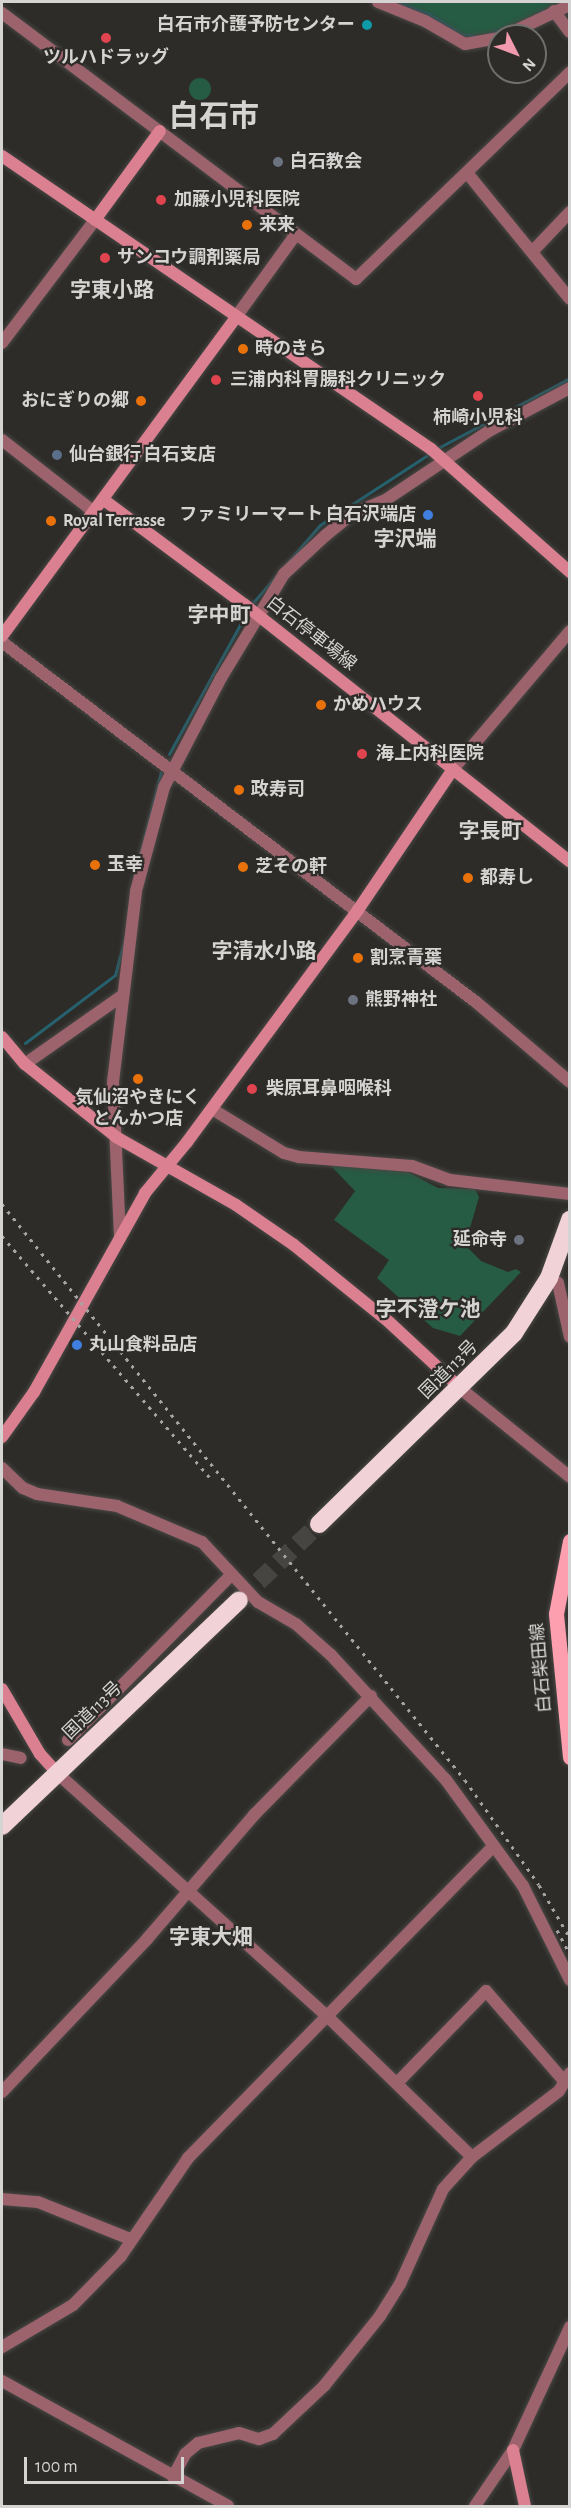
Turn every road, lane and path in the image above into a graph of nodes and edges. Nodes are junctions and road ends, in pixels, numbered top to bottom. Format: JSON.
{"nodes":[{"id":1,"x":378,"y":2,"type":"edge"},
{"id":2,"x":570,"y":5,"type":"edge"},
{"id":3,"x":554,"y":11,"type":"junction"},
{"id":4,"x":2,"y":13,"type":"edge"},
{"id":5,"x":528,"y":24,"type":"edge"},
{"id":6,"x":570,"y":32,"type":"edge"},
{"id":7,"x":487,"y":40,"type":"edge"},
{"id":8,"x":570,"y":72,"type":"edge"},
{"id":9,"x":160,"y":131,"type":"junction"},
{"id":10,"x":2,"y":156,"type":"edge"},
{"id":11,"x":468,"y":174,"type":"junction"},
{"id":12,"x":570,"y":212,"type":"edge"},
{"id":13,"x":94,"y":220,"type":"junction"},
{"id":14,"x":296,"y":234,"type":"junction"},
{"id":15,"x":532,"y":252,"type":"junction"},
{"id":16,"x":570,"y":299,"type":"edge"},
{"id":17,"x":236,"y":317,"type":"junction"},
{"id":18,"x":2,"y":343,"type":"edge"},
{"id":19,"x":570,"y":388,"type":"edge"},
{"id":20,"x":2,"y":440,"type":"edge"},
{"id":21,"x":437,"y":454,"type":"junction"},
{"id":22,"x":104,"y":500,"type":"junction"},
{"id":23,"x":94,"y":512,"type":"junction"},
{"id":24,"x":570,"y":572,"type":"edge"},
{"id":25,"x":253,"y":611,"type":"junction"},
{"id":26,"x":570,"y":631,"type":"edge"},
{"id":27,"x":2,"y":636,"type":"edge"},
{"id":28,"x":2,"y":642,"type":"edge"},
{"id":29,"x":453,"y":769,"type":"junction"},
{"id":30,"x":172,"y":771,"type":"junction"},
{"id":31,"x":570,"y":862,"type":"edge"},
{"id":32,"x":358,"y":910,"type":"junction"},
{"id":33,"x":123,"y":995,"type":"junction"},
{"id":34,"x":2,"y":1037,"type":"edge"},
{"id":35,"x":25,"y":1064,"type":"junction"},
{"id":36,"x":570,"y":1082,"type":"edge"},
{"id":37,"x":212,"y":1110,"type":"junction"},
{"id":38,"x":116,"y":1137,"type":"junction"},
{"id":39,"x":165,"y":1168,"type":"junction"},
{"id":40,"x":570,"y":1194,"type":"edge"},
{"id":41,"x":570,"y":1220,"type":"edge"},
{"id":42,"x":120,"y":1237,"type":"junction"},
{"id":43,"x":549,"y":1278,"type":"junction"},
{"id":44,"x":570,"y":1337,"type":"edge"},
{"id":45,"x":461,"y":1389,"type":"junction"},
{"id":46,"x":2,"y":1437,"type":"edge"},
{"id":47,"x":2,"y":1468,"type":"edge"},
{"id":48,"x":570,"y":1477,"type":"edge"},
{"id":49,"x":319,"y":1524,"type":"tunnel mouth"},
{"id":50,"x":570,"y":1541,"type":"edge"},
{"id":51,"x":231,"y":1575,"type":"junction"},
{"id":52,"x":239,"y":1600,"type":"tunnel mouth"},
{"id":53,"x":2,"y":1689,"type":"edge"},
{"id":54,"x":371,"y":1696,"type":"junction"},
{"id":55,"x":68,"y":1740,"type":"dead end"},
{"id":56,"x":2,"y":1754,"type":"edge"},
{"id":57,"x":570,"y":1757,"type":"edge"},
{"id":58,"x":21,"y":1758,"type":"dead end"},
{"id":59,"x":57,"y":1773,"type":"junction"},
{"id":60,"x":2,"y":1826,"type":"edge"},
{"id":61,"x":493,"y":1847,"type":"junction"},
{"id":62,"x":187,"y":1893,"type":"junction"},
{"id":63,"x":570,"y":1980,"type":"edge"},
{"id":64,"x":328,"y":2017,"type":"junction"},
{"id":65,"x":567,"y":2077,"type":"edge"},
{"id":66,"x":397,"y":2084,"type":"junction"},
{"id":67,"x":2,"y":2092,"type":"edge"},
{"id":68,"x":472,"y":2157,"type":"junction"},
{"id":69,"x":2,"y":2199,"type":"edge"},
{"id":70,"x":130,"y":2239,"type":"junction"},
{"id":71,"x":570,"y":2327,"type":"edge"},
{"id":72,"x":2,"y":2347,"type":"edge"},
{"id":73,"x":2,"y":2381,"type":"edge"},
{"id":74,"x":513,"y":2450,"type":"junction"},
{"id":75,"x":173,"y":2477,"type":"junction"},
{"id":76,"x":228,"y":2506,"type":"edge"},
{"id":77,"x":475,"y":2506,"type":"edge"},
{"id":78,"x":525,"y":2506,"type":"edge"}],
"edges":[{"from":1,"to":7,"type":"street"},
{"from":2,"to":3,"type":"street"},
{"from":3,"to":5,"type":"street"},
{"from":3,"to":6,"type":"street"},
{"from":4,"to":9,"type":"street"},
{"from":8,"to":11,"type":"street"},
{"from":9,"to":13,"type":"street"},
{"from":9,"to":14,"type":"street"},
{"from":10,"to":13,"type":"street"},
{"from":11,"to":14,"type":"street"},
{"from":11,"to":15,"type":"street"},
{"from":12,"to":15,"type":"street"},
{"from":13,"to":17,"type":"street"},
{"from":13,"to":18,"type":"street"},
{"from":14,"to":17,"type":"street"},
{"from":15,"to":16,"type":"street"},
{"from":17,"to":21,"type":"street"},
{"from":17,"to":22,"type":"street"},
{"from":19,"to":21,"type":"street"},
{"from":20,"to":23,"type":"street"},
{"from":21,"to":24,"type":"street"},
{"from":21,"to":25,"type":"street"},
{"from":22,"to":23,"type":"street"},
{"from":22,"to":25,"type":"street","name":"白石停車場線"},
{"from":23,"to":27,"type":"street"},
{"from":25,"to":29,"type":"street","name":"白石停車場線"},
{"from":25,"to":30,"type":"street"},
{"from":26,"to":29,"type":"street"},
{"from":28,"to":30,"type":"street"},
{"from":29,"to":31,"type":"street","name":"白石停車場線"},
{"from":29,"to":32,"type":"street"},
{"from":30,"to":32,"type":"street"},
{"from":30,"to":33,"type":"street"},
{"from":32,"to":36,"type":"street"},
{"from":32,"to":37,"type":"street"},
{"from":33,"to":35,"type":"street"},
{"from":33,"to":38,"type":"street"},
{"from":34,"to":35,"type":"street"},
{"from":35,"to":38,"type":"street"},
{"from":37,"to":39,"type":"street"},
{"from":37,"to":40,"type":"street"},
{"from":38,"to":39,"type":"street"},
{"from":38,"to":42,"type":"street"},
{"from":39,"to":42,"type":"street"},
{"from":39,"to":45,"type":"street"},
{"from":41,"to":43,"type":"highway","name":"国道113号"},
{"from":42,"to":46,"type":"street"},
{"from":43,"to":44,"type":"street"},
{"from":43,"to":45,"type":"highway","name":"国道113号"},
{"from":45,"to":48,"type":"street"},
{"from":45,"to":49,"type":"highway","name":"国道113号"},
{"from":47,"to":51,"type":"street"},
{"from":50,"to":57,"type":"main road","name":"白石柴田線"},
{"from":51,"to":54,"type":"street"},
{"from":51,"to":55,"type":"street"},
{"from":52,"to":59,"type":"highway","name":"国道113号"},
{"from":53,"to":59,"type":"street"},
{"from":54,"to":61,"type":"street"},
{"from":54,"to":62,"type":"street"},
{"from":56,"to":58,"type":"street"},
{"from":59,"to":60,"type":"highway","name":"国道113号"},
{"from":59,"to":62,"type":"street"},
{"from":61,"to":63,"type":"street"},
{"from":61,"to":64,"type":"street"},
{"from":62,"to":64,"type":"street"},
{"from":62,"to":67,"type":"street"},
{"from":64,"to":66,"type":"street"},
{"from":64,"to":70,"type":"street"},
{"from":65,"to":66,"type":"street"},
{"from":65,"to":68,"type":"street"},
{"from":66,"to":68,"type":"street"},
{"from":68,"to":75,"type":"street"},
{"from":69,"to":70,"type":"street"},
{"from":70,"to":72,"type":"street"},
{"from":71,"to":74,"type":"street"},
{"from":73,"to":75,"type":"street"},
{"from":74,"to":77,"type":"street"},
{"from":74,"to":78,"type":"street"},
{"from":75,"to":76,"type":"street"}]}
